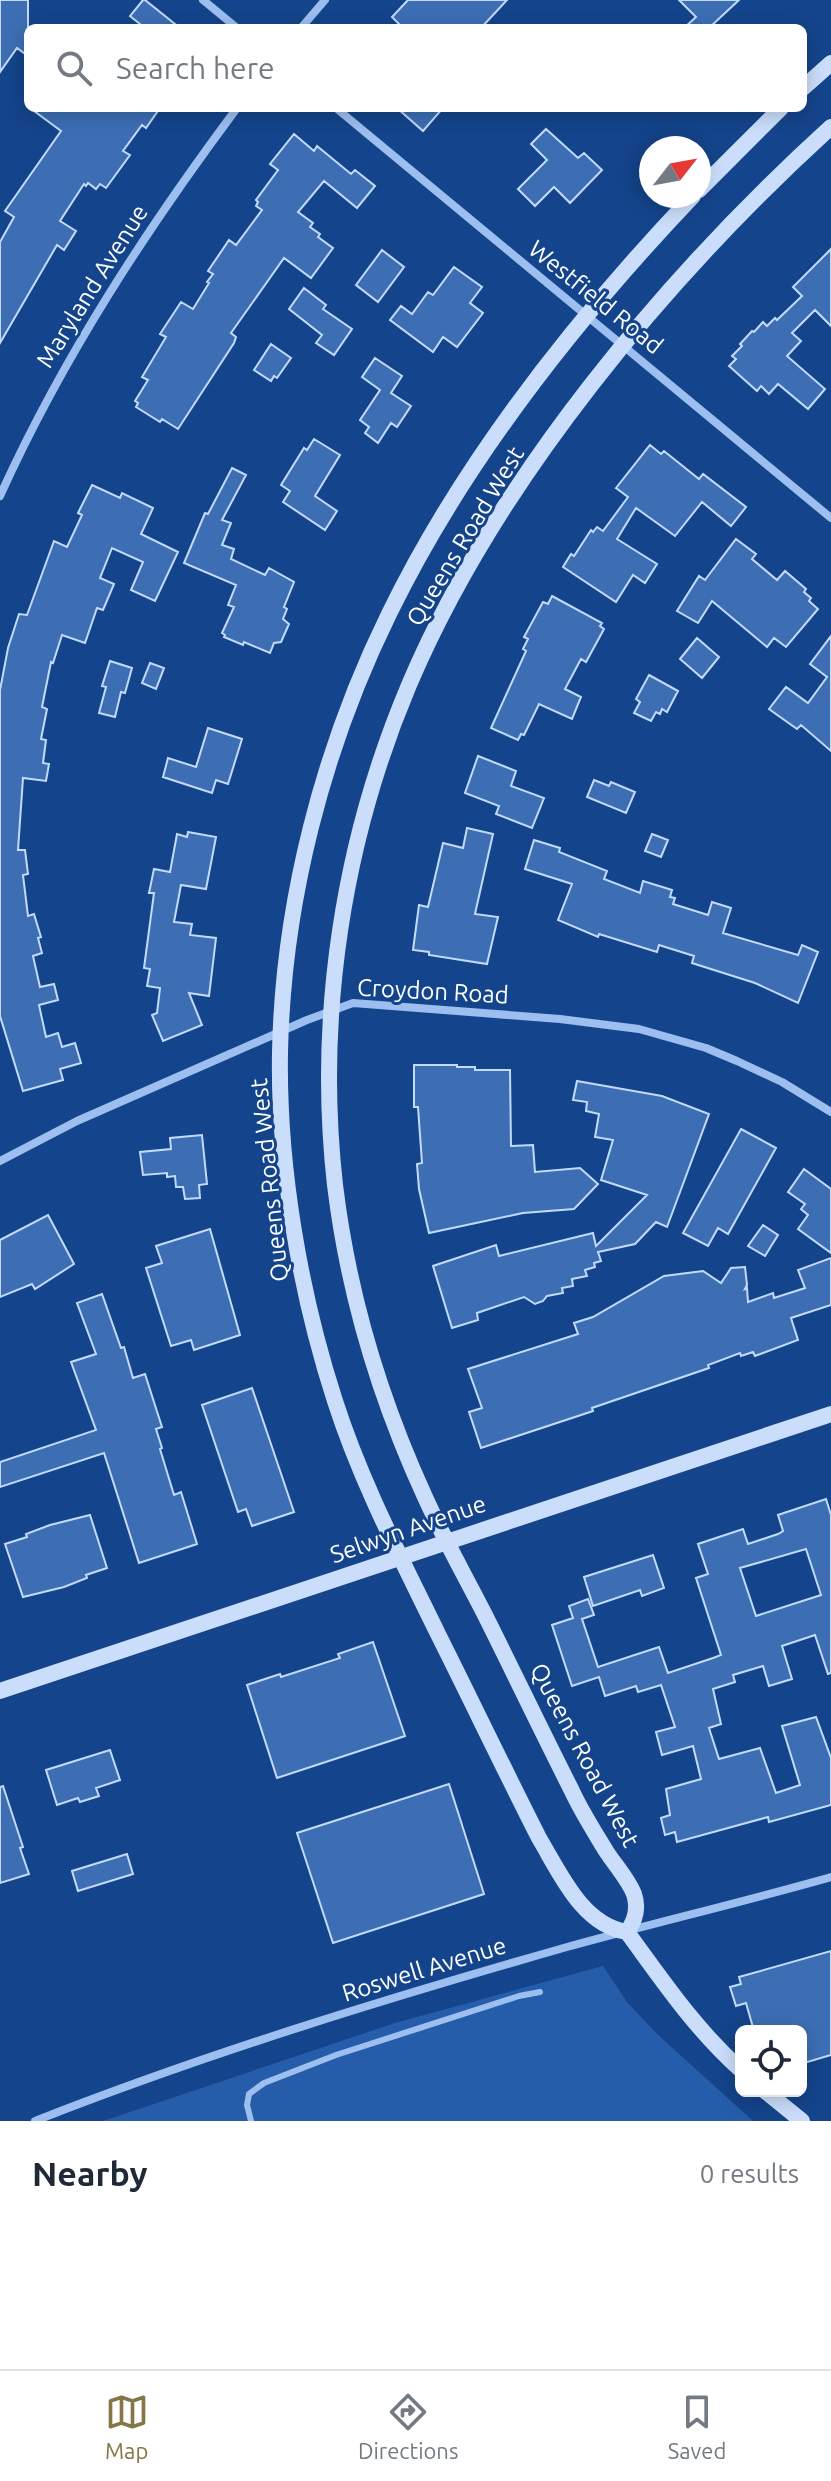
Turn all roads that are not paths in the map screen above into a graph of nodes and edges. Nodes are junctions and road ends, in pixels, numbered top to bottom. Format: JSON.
{"nodes":[{"id":1,"x":203,"y":0,"type":"edge"},
{"id":2,"x":325,"y":0,"type":"edge"},
{"id":3,"x":232,"y":24,"type":"edge"},
{"id":4,"x":304,"y":24,"type":"edge"},
{"id":5,"x":831,"y":63,"type":"edge"},
{"id":6,"x":807,"y":84,"type":"edge"},
{"id":7,"x":234,"y":112,"type":"edge"},
{"id":8,"x":341,"y":112,"type":"edge"},
{"id":9,"x":777,"y":112,"type":"edge"},
{"id":10,"x":831,"y":127,"type":"edge"},
{"id":11,"x":711,"y":178,"type":"edge"},
{"id":12,"x":682,"y":208,"type":"edge"},
{"id":13,"x":588,"y":316,"type":"junction"},
{"id":14,"x":624,"y":345,"type":"junction"},
{"id":15,"x":0,"y":496,"type":"edge"},
{"id":16,"x":831,"y":518,"type":"edge"},
{"id":17,"x":332,"y":1010,"type":"junction"},
{"id":18,"x":281,"y":1032,"type":"junction"},
{"id":19,"x":831,"y":1112,"type":"edge"},
{"id":20,"x":0,"y":1161,"type":"edge"},
{"id":21,"x":831,"y":1414,"type":"edge"},
{"id":22,"x":447,"y":1541,"type":"junction"},
{"id":23,"x":400,"y":1557,"type":"junction"},
{"id":24,"x":0,"y":1691,"type":"edge"},
{"id":25,"x":831,"y":1877,"type":"edge"},
{"id":26,"x":627,"y":1932,"type":"junction"},
{"id":27,"x":540,"y":1992,"type":"dead end"},
{"id":28,"x":735,"y":2064,"type":"edge"},
{"id":29,"x":772,"y":2097,"type":"edge"},
{"id":30,"x":35,"y":2121,"type":"edge"},
{"id":31,"x":251,"y":2121,"type":"edge"},
{"id":32,"x":802,"y":2121,"type":"edge"}],
"edges":[{"from":1,"to":3,"type":"street"},
{"from":2,"to":4,"type":"street"},
{"from":5,"to":6,"type":"street"},
{"from":7,"to":15,"type":"street","name":"Maryland Avenue"},
{"from":8,"to":13,"type":"street","name":"Westfield Road"},
{"from":9,"to":11,"type":"street"},
{"from":10,"to":14,"type":"street","name":"Queens Road West"},
{"from":12,"to":13,"type":"street","name":"Queens Road West"},
{"from":13,"to":14,"type":"street","name":"Westfield Road"},
{"from":13,"to":18,"type":"street","name":"Queens Road West"},
{"from":14,"to":16,"type":"street","name":"Westfield Road"},
{"from":14,"to":17,"type":"street","name":"Queens Road West"},
{"from":17,"to":18,"type":"street","name":"Croydon Road"},
{"from":17,"to":19,"type":"street","name":"Croydon Road"},
{"from":17,"to":22,"type":"street","name":"Queens Road West"},
{"from":18,"to":20,"type":"street","name":"Croydon Road"},
{"from":18,"to":23,"type":"street","name":"Queens Road West"},
{"from":21,"to":22,"type":"street","name":"Selwyn Avenue"},
{"from":22,"to":23,"type":"street","name":"Selwyn Avenue"},
{"from":22,"to":26,"type":"street","name":"Queens Road West"},
{"from":23,"to":24,"type":"street","name":"Selwyn Avenue"},
{"from":23,"to":26,"type":"street","name":"Queens Road West"},
{"from":25,"to":26,"type":"street","name":"Roswell Avenue"},
{"from":26,"to":28,"type":"street"},
{"from":26,"to":30,"type":"street","name":"Roswell Avenue"},
{"from":27,"to":31,"type":"lane"},
{"from":29,"to":32,"type":"street"}]}
